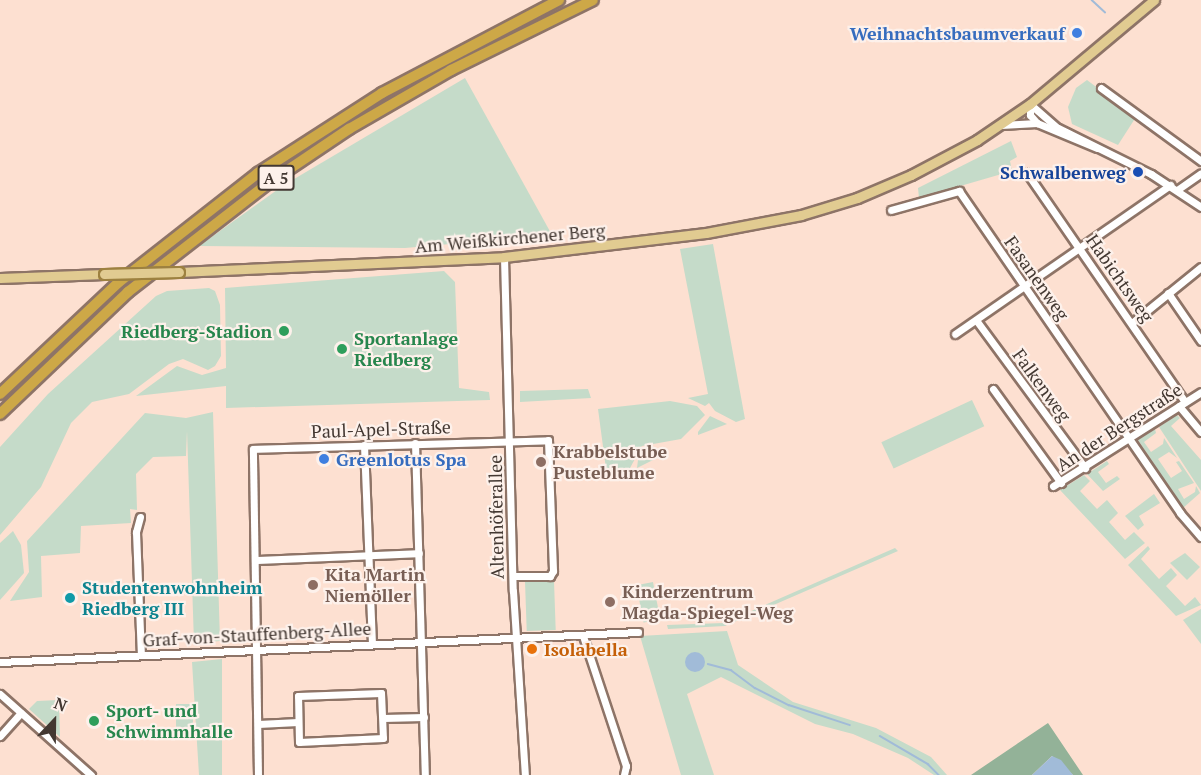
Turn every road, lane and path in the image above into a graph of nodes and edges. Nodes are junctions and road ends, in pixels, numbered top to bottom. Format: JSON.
{"nodes":[{"id":1,"x":559,"y":0,"type":"edge"},
{"id":2,"x":593,"y":0,"type":"edge"},
{"id":3,"x":1154,"y":0,"type":"edge"},
{"id":4,"x":1101,"y":88,"type":"dead end"},
{"id":5,"x":1043,"y":94,"type":"junction"},
{"id":6,"x":1030,"y":104,"type":"junction"},
{"id":7,"x":1042,"y":115,"type":"junction"},
{"id":8,"x":1037,"y":123,"type":"junction"},
{"id":9,"x":1001,"y":125,"type":"junction"},
{"id":10,"x":1097,"y":148,"type":"junction"},
{"id":11,"x":1201,"y":161,"type":"edge"},
{"id":12,"x":1027,"y":173,"type":"dead end"},
{"id":13,"x":1201,"y":173,"type":"edge"},
{"id":14,"x":1173,"y":188,"type":"junction"},
{"id":15,"x":1201,"y":207,"type":"edge"},
{"id":16,"x":891,"y":210,"type":"dead end"},
{"id":17,"x":1080,"y":247,"type":"junction"},
{"id":18,"x":504,"y":257,"type":"junction"},
{"id":19,"x":1201,"y":267,"type":"edge"},
{"id":20,"x":0,"y":278,"type":"edge"},
{"id":21,"x":1025,"y":286,"type":"junction"},
{"id":22,"x":1168,"y":293,"type":"junction"},
{"id":23,"x":976,"y":320,"type":"junction"},
{"id":24,"x":1133,"y":322,"type":"junction"},
{"id":25,"x":955,"y":334,"type":"dead end"},
{"id":26,"x":1201,"y":341,"type":"edge"},
{"id":27,"x":993,"y":389,"type":"dead end"},
{"id":28,"x":1201,"y":393,"type":"edge"},
{"id":29,"x":0,"y":394,"type":"edge"},
{"id":30,"x":1182,"y":404,"type":"junction"},
{"id":31,"x":0,"y":414,"type":"edge"},
{"id":32,"x":1201,"y":432,"type":"edge"},
{"id":33,"x":1131,"y":439,"type":"junction"},
{"id":34,"x":509,"y":440,"type":"junction"},
{"id":35,"x":415,"y":443,"type":"junction"},
{"id":36,"x":364,"y":445,"type":"junction"},
{"id":37,"x":1085,"y":468,"type":"junction"},
{"id":38,"x":1061,"y":483,"type":"junction"},
{"id":39,"x":1053,"y":486,"type":"dead end"},
{"id":40,"x":140,"y":517,"type":"dead end"},
{"id":41,"x":1201,"y":537,"type":"edge"},
{"id":42,"x":419,"y":554,"type":"junction"},
{"id":43,"x":368,"y":556,"type":"junction"},
{"id":44,"x":255,"y":560,"type":"junction"},
{"id":45,"x":513,"y":576,"type":"junction"},
{"id":46,"x":638,"y":632,"type":"dead end"},
{"id":47,"x":583,"y":636,"type":"junction"},
{"id":48,"x":516,"y":638,"type":"junction"},
{"id":49,"x":422,"y":642,"type":"junction"},
{"id":50,"x":372,"y":644,"type":"junction"},
{"id":51,"x":256,"y":649,"type":"junction"},
{"id":52,"x":141,"y":655,"type":"junction"},
{"id":53,"x":0,"y":662,"type":"edge"},
{"id":54,"x":0,"y":694,"type":"edge"},
{"id":55,"x":21,"y":713,"type":"junction"},
{"id":56,"x":424,"y":717,"type":"junction"},
{"id":57,"x":383,"y":718,"type":"junction"},
{"id":58,"x":298,"y":722,"type":"junction"},
{"id":59,"x":258,"y":724,"type":"junction"},
{"id":60,"x":0,"y":736,"type":"edge"},
{"id":61,"x":91,"y":775,"type":"edge"},
{"id":62,"x":258,"y":775,"type":"edge"},
{"id":63,"x":425,"y":775,"type":"edge"},
{"id":64,"x":525,"y":775,"type":"edge"},
{"id":65,"x":624,"y":775,"type":"edge"}],
"edges":[{"from":1,"to":29,"type":"highway","number":"A 5"},
{"from":2,"to":31,"type":"highway","number":"A 5"},
{"from":3,"to":5,"type":"main road"},
{"from":4,"to":11,"type":"street"},
{"from":5,"to":6,"type":"main road"},
{"from":5,"to":7,"type":"street"},
{"from":6,"to":7,"type":"street","name":"Am Weißkirchener Berg"},
{"from":6,"to":8,"type":"street"},
{"from":6,"to":9,"type":"main road","name":"Am Weißkirchener Berg"},
{"from":7,"to":10,"type":"street","name":"Am Weißkirchener Berg"},
{"from":8,"to":9,"type":"street","name":"Am Weißkirchener Berg"},
{"from":8,"to":10,"type":"street","name":"Am Weißkirchener Berg"},
{"from":9,"to":18,"type":"main road","name":"Am Weißkirchener Berg"},
{"from":10,"to":14,"type":"street","name":"Am Weißkirchener Berg"},
{"from":12,"to":17,"type":"street","name":"Habichtsweg"},
{"from":13,"to":14,"type":"street"},
{"from":14,"to":15,"type":"street","name":"Am Weißkirchener Berg"},
{"from":14,"to":17,"type":"street"},
{"from":16,"to":21,"type":"street","name":"Fasanenweg"},
{"from":17,"to":21,"type":"street"},
{"from":17,"to":24,"type":"street","name":"Habichtsweg"},
{"from":18,"to":20,"type":"main road","name":"Am Weißkirchener Berg","bridge":true},
{"from":18,"to":34,"type":"street","name":"Altenhöferallee"},
{"from":19,"to":22,"type":"street"},
{"from":21,"to":23,"type":"street"},
{"from":21,"to":33,"type":"street","name":"Fasanenweg"},
{"from":22,"to":24,"type":"street"},
{"from":22,"to":26,"type":"street"},
{"from":23,"to":25,"type":"street"},
{"from":23,"to":37,"type":"street","name":"Falkenweg"},
{"from":24,"to":30,"type":"street","name":"Habichtsweg"},
{"from":27,"to":38,"type":"street"},
{"from":28,"to":30,"type":"street","name":"An der Bergstraße"},
{"from":30,"to":32,"type":"street","name":"Habichtsweg"},
{"from":30,"to":33,"type":"street","name":"An der Bergstraße"},
{"from":33,"to":37,"type":"street","name":"An der Bergstraße"},
{"from":33,"to":41,"type":"street","name":"Fasanenweg"},
{"from":34,"to":35,"type":"street","name":"Paul-Apel-Straße"},
{"from":34,"to":45,"type":"street","name":"Altenhöferallee"},
{"from":34,"to":45,"type":"street","name":"Paul-Apel-Straße"},
{"from":35,"to":36,"type":"street","name":"Paul-Apel-Straße"},
{"from":35,"to":42,"type":"street"},
{"from":36,"to":43,"type":"street"},
{"from":36,"to":44,"type":"street","name":"Paul-Apel-Straße"},
{"from":37,"to":38,"type":"street","name":"An der Bergstraße"},
{"from":38,"to":39,"type":"street","name":"An der Bergstraße"},
{"from":40,"to":52,"type":"street"},
{"from":42,"to":43,"type":"street"},
{"from":42,"to":49,"type":"street"},
{"from":43,"to":44,"type":"street"},
{"from":43,"to":50,"type":"street"},
{"from":44,"to":51,"type":"street"},
{"from":45,"to":48,"type":"street","name":"Altenhöferallee"},
{"from":46,"to":47,"type":"street","name":"Graf-von-Stauffenberg-Allee"},
{"from":47,"to":48,"type":"street","name":"Graf-von-Stauffenberg-Allee"},
{"from":47,"to":65,"type":"street"},
{"from":48,"to":49,"type":"street","name":"Graf-von-Stauffenberg-Allee"},
{"from":48,"to":64,"type":"street","name":"Altenhöferallee"},
{"from":49,"to":50,"type":"street","name":"Graf-von-Stauffenberg-Allee"},
{"from":49,"to":56,"type":"street"},
{"from":50,"to":51,"type":"street","name":"Graf-von-Stauffenberg-Allee"},
{"from":51,"to":52,"type":"street","name":"Graf-von-Stauffenberg-Allee"},
{"from":51,"to":59,"type":"street"},
{"from":52,"to":53,"type":"street","name":"Graf-von-Stauffenberg-Allee"},
{"from":54,"to":55,"type":"street"},
{"from":55,"to":60,"type":"street"},
{"from":55,"to":61,"type":"street"},
{"from":56,"to":57,"type":"street"},
{"from":56,"to":63,"type":"street"},
{"from":57,"to":58,"type":"street"},
{"from":57,"to":58,"type":"street"},
{"from":58,"to":59,"type":"street"},
{"from":59,"to":62,"type":"street"}]}
